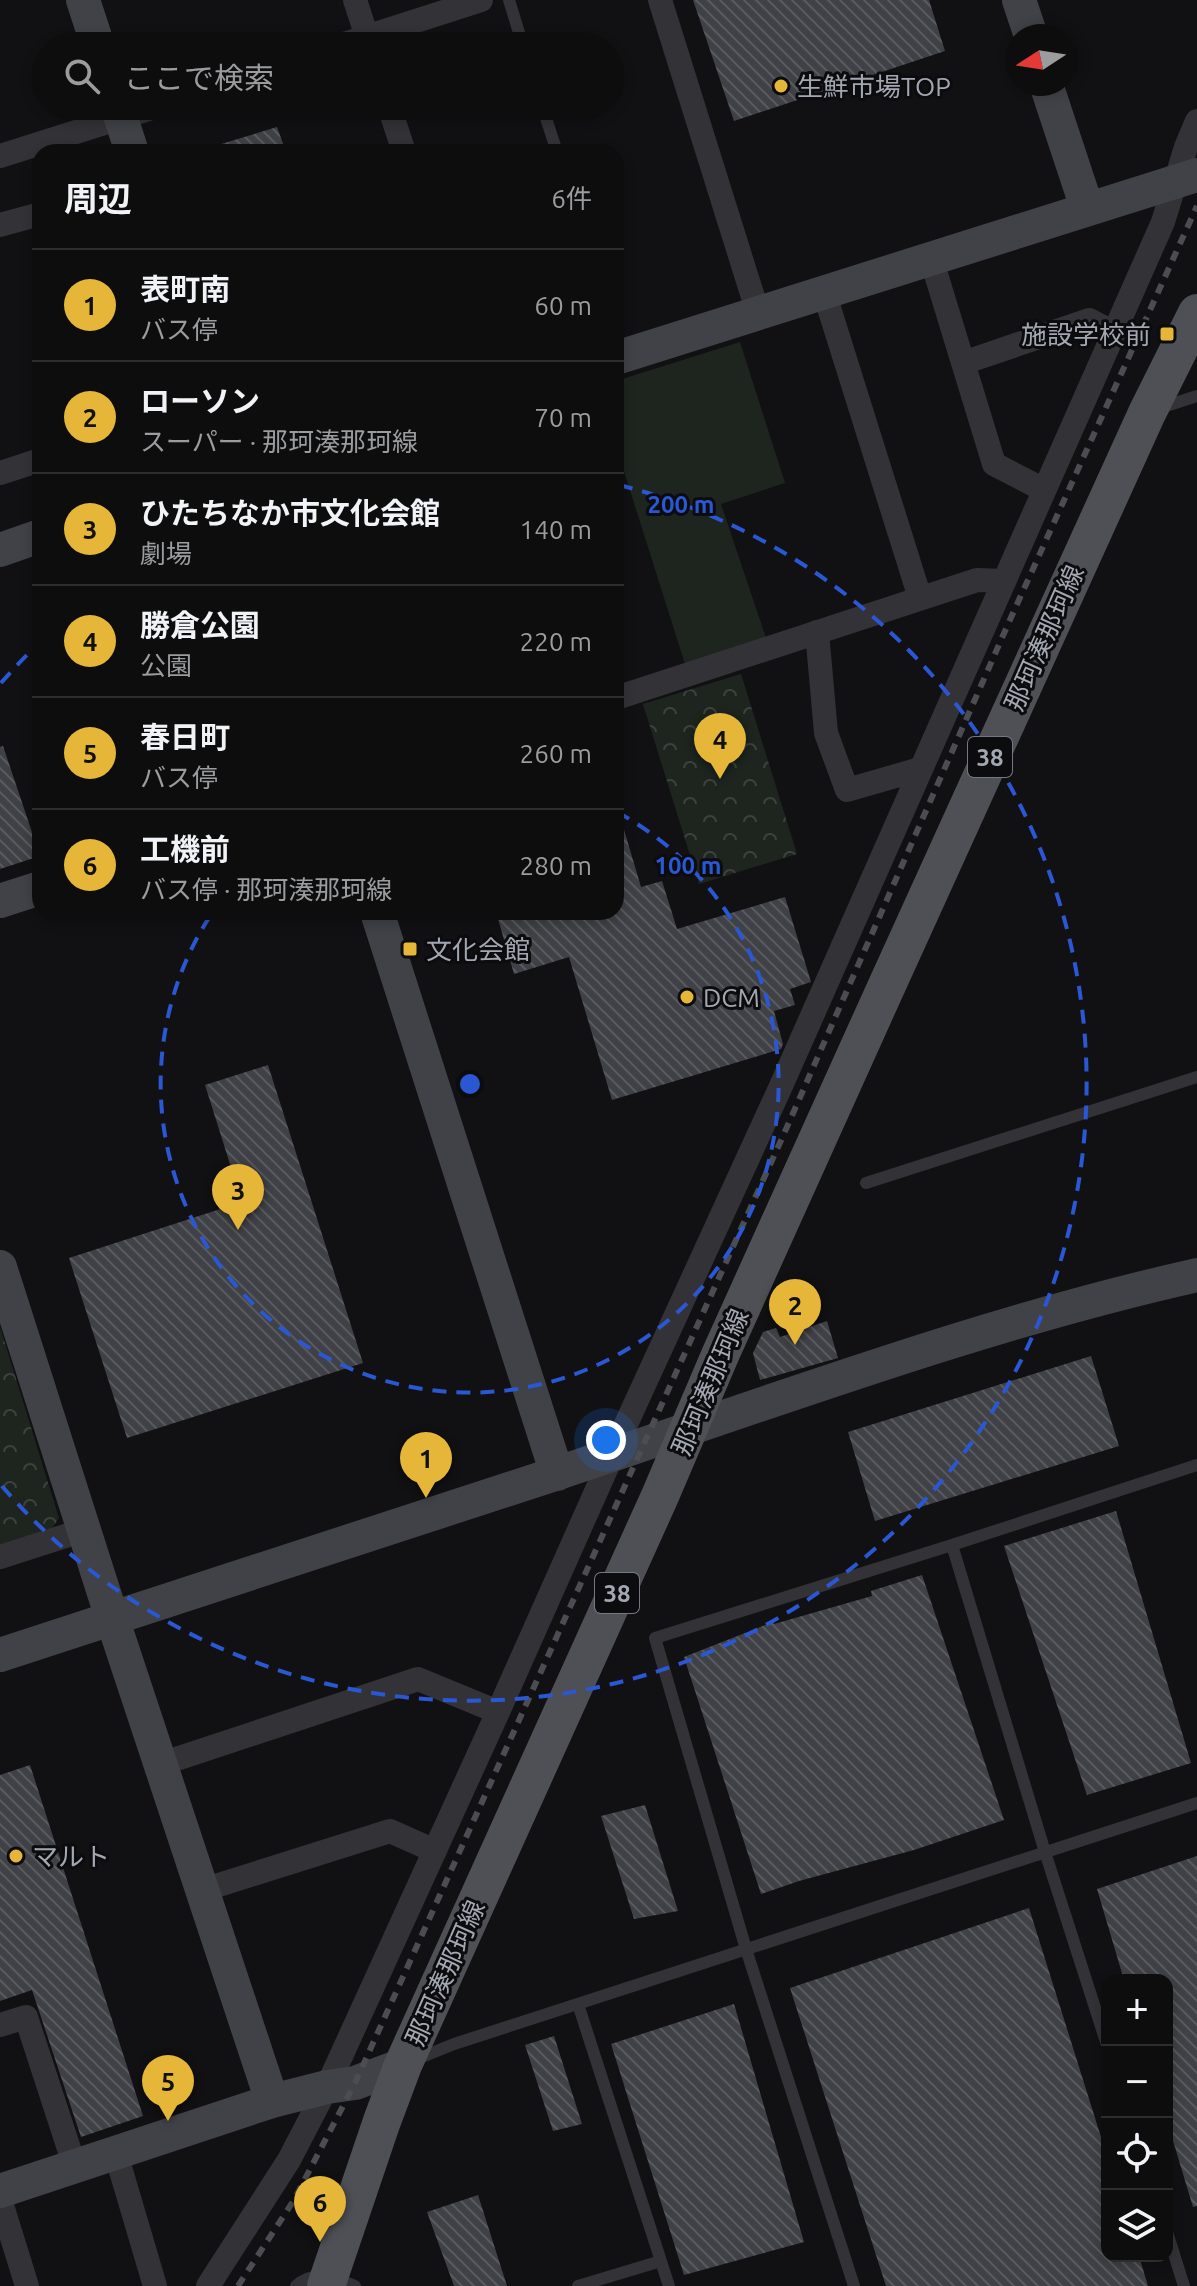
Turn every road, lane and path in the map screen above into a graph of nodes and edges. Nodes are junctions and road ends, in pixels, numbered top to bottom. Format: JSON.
{"nodes":[{"id":1,"x":83,"y":0,"type":"edge"},
{"id":2,"x":355,"y":0,"type":"edge"},
{"id":3,"x":481,"y":0,"type":"edge"},
{"id":4,"x":509,"y":0,"type":"edge"},
{"id":5,"x":660,"y":0,"type":"edge"},
{"id":6,"x":1019,"y":0,"type":"edge"},
{"id":7,"x":1027,"y":24,"type":"edge"},
{"id":8,"x":93,"y":32,"type":"edge"},
{"id":9,"x":365,"y":32,"type":"edge"},
{"id":10,"x":393,"y":32,"type":"edge"},
{"id":11,"x":519,"y":32,"type":"edge"},
{"id":12,"x":1050,"y":96,"type":"edge"},
{"id":13,"x":97,"y":120,"type":"edge"},
{"id":14,"x":122,"y":120,"type":"edge"},
{"id":15,"x":394,"y":120,"type":"edge"},
{"id":16,"x":547,"y":120,"type":"edge"},
{"id":17,"x":1197,"y":121,"type":"edge"},
{"id":18,"x":32,"y":144,"type":"edge"},
{"id":19,"x":32,"y":144,"type":"edge"},
{"id":20,"x":129,"y":144,"type":"edge"},
{"id":21,"x":401,"y":144,"type":"edge"},
{"id":22,"x":554,"y":144,"type":"edge"},
{"id":23,"x":0,"y":156,"type":"edge"},
{"id":24,"x":1187,"y":177,"type":"edge"},
{"id":25,"x":1087,"y":208,"type":"junction"},
{"id":26,"x":32,"y":216,"type":"edge"},
{"id":27,"x":0,"y":225,"type":"edge"},
{"id":28,"x":931,"y":258,"type":"junction"},
{"id":29,"x":824,"y":292,"type":"junction"},
{"id":30,"x":758,"y":313,"type":"junction"},
{"id":31,"x":1197,"y":313,"type":"edge"},
{"id":32,"x":1114,"y":333,"type":"junction"},
{"id":33,"x":624,"y":353,"type":"edge"},
{"id":34,"x":963,"y":363,"type":"junction"},
{"id":35,"x":1197,"y":396,"type":"edge"},
{"id":36,"x":1147,"y":413,"type":"junction"},
{"id":37,"x":32,"y":463,"type":"edge"},
{"id":38,"x":0,"y":473,"type":"edge"},
{"id":39,"x":1044,"y":490,"type":"junction"},
{"id":40,"x":32,"y":539,"type":"edge"},
{"id":41,"x":0,"y":550,"type":"edge"},
{"id":42,"x":1003,"y":581,"type":"junction"},
{"id":43,"x":920,"y":598,"type":"junction"},
{"id":44,"x":817,"y":632,"type":"junction"},
{"id":45,"x":624,"y":695,"type":"edge"},
{"id":46,"x":920,"y":769,"type":"junction"},
{"id":47,"x":32,"y":891,"type":"edge"},
{"id":48,"x":0,"y":901,"type":"edge"},
{"id":49,"x":380,"y":920,"type":"edge"},
{"id":50,"x":1197,"y":1077,"type":"edge"},
{"id":51,"x":866,"y":1183,"type":"dead end"},
{"id":52,"x":0,"y":1267,"type":"edge"},
{"id":53,"x":1197,"y":1275,"type":"edge"},
{"id":54,"x":689,"y":1429,"type":"junction"},
{"id":55,"x":612,"y":1455,"type":"junction"},
{"id":56,"x":1197,"y":1465,"type":"edge"},
{"id":57,"x":557,"y":1474,"type":"junction"},
{"id":58,"x":84,"y":1530,"type":"junction"},
{"id":59,"x":952,"y":1545,"type":"junction"},
{"id":60,"x":0,"y":1557,"type":"edge"},
{"id":61,"x":112,"y":1618,"type":"junction"},
{"id":62,"x":0,"y":1655,"type":"edge"},
{"id":63,"x":498,"y":1712,"type":"junction"},
{"id":64,"x":161,"y":1764,"type":"junction"},
{"id":65,"x":1197,"y":1803,"type":"edge"},
{"id":66,"x":435,"y":1851,"type":"junction"},
{"id":67,"x":1045,"y":1852,"type":"junction"},
{"id":68,"x":203,"y":1890,"type":"junction"},
{"id":69,"x":746,"y":1949,"type":"junction"},
{"id":70,"x":578,"y":2004,"type":"junction"},
{"id":71,"x":0,"y":2025,"type":"edge"},
{"id":72,"x":1101,"y":2026,"type":"edge"},
{"id":73,"x":403,"y":2065,"type":"junction"},
{"id":74,"x":327,"y":2087,"type":"junction"},
{"id":75,"x":272,"y":2101,"type":"junction"},
{"id":76,"x":116,"y":2154,"type":"junction"},
{"id":77,"x":75,"y":2167,"type":"junction"},
{"id":78,"x":0,"y":2191,"type":"edge"},
{"id":79,"x":0,"y":2199,"type":"edge"},
{"id":80,"x":1173,"y":2251,"type":"edge"},
{"id":81,"x":661,"y":2261,"type":"junction"},
{"id":82,"x":9,"y":2264,"type":"edge"},
{"id":83,"x":327,"y":2284,"type":"edge"},
{"id":84,"x":27,"y":2286,"type":"edge"},
{"id":85,"x":155,"y":2286,"type":"edge"},
{"id":86,"x":208,"y":2286,"type":"edge"},
{"id":87,"x":578,"y":2286,"type":"edge"},
{"id":88,"x":669,"y":2286,"type":"edge"},
{"id":89,"x":854,"y":2286,"type":"edge"},
{"id":90,"x":1184,"y":2286,"type":"edge"}],
"edges":[{"from":1,"to":8,"type":"street"},
{"from":2,"to":9,"type":"street"},
{"from":3,"to":10,"type":"street"},
{"from":4,"to":11,"type":"lane"},
{"from":5,"to":30,"type":"street"},
{"from":6,"to":7,"type":"street"},
{"from":12,"to":25,"type":"street"},
{"from":13,"to":18,"type":"street"},
{"from":14,"to":20,"type":"street"},
{"from":15,"to":21,"type":"street"},
{"from":16,"to":22,"type":"lane"},
{"from":17,"to":24,"type":"street"},
{"from":19,"to":23,"type":"street"},
{"from":24,"to":25,"type":"street"},
{"from":24,"to":32,"type":"street"},
{"from":25,"to":28,"type":"street"},
{"from":26,"to":27,"type":"street"},
{"from":28,"to":29,"type":"street"},
{"from":28,"to":34,"type":"street"},
{"from":29,"to":30,"type":"street"},
{"from":29,"to":43,"type":"street"},
{"from":30,"to":33,"type":"street"},
{"from":31,"to":36,"type":"main road","name":"那珂湊那珂線","number":"38"},
{"from":32,"to":34,"type":"street"},
{"from":32,"to":39,"type":"street"},
{"from":34,"to":39,"type":"street"},
{"from":35,"to":36,"type":"lane"},
{"from":36,"to":54,"type":"main road","name":"那珂湊那珂線","number":"38"},
{"from":37,"to":38,"type":"street"},
{"from":39,"to":42,"type":"street"},
{"from":40,"to":41,"type":"street"},
{"from":42,"to":43,"type":"street"},
{"from":42,"to":46,"type":"street"},
{"from":43,"to":44,"type":"street"},
{"from":44,"to":45,"type":"street"},
{"from":44,"to":46,"type":"street"},
{"from":46,"to":55,"type":"street"},
{"from":47,"to":48,"type":"street"},
{"from":49,"to":57,"type":"street"},
{"from":50,"to":51,"type":"lane"},
{"from":52,"to":58,"type":"street"},
{"from":53,"to":54,"type":"street"},
{"from":54,"to":55,"type":"street"},
{"from":54,"to":73,"type":"main road","name":"那珂湊那珂線","number":"38"},
{"from":55,"to":57,"type":"street"},
{"from":55,"to":63,"type":"street"},
{"from":56,"to":59,"type":"lane"},
{"from":57,"to":61,"type":"street"},
{"from":58,"to":60,"type":"street"},
{"from":58,"to":61,"type":"street"},
{"from":59,"to":67,"type":"lane"},
{"from":59,"to":69,"type":"lane"},
{"from":61,"to":62,"type":"street"},
{"from":61,"to":64,"type":"street"},
{"from":63,"to":64,"type":"street"},
{"from":63,"to":66,"type":"street"},
{"from":64,"to":68,"type":"street"},
{"from":65,"to":67,"type":"lane"},
{"from":66,"to":68,"type":"street"},
{"from":66,"to":74,"type":"street"},
{"from":67,"to":69,"type":"lane"},
{"from":67,"to":72,"type":"lane"},
{"from":68,"to":75,"type":"street"},
{"from":69,"to":70,"type":"lane"},
{"from":69,"to":89,"type":"lane"},
{"from":70,"to":73,"type":"lane"},
{"from":70,"to":81,"type":"lane"},
{"from":71,"to":77,"type":"street"},
{"from":73,"to":74,"type":"street"},
{"from":73,"to":83,"type":"main road","name":"那珂湊那珂線","number":"38"},
{"from":74,"to":75,"type":"street"},
{"from":74,"to":86,"type":"street"},
{"from":75,"to":76,"type":"street"},
{"from":76,"to":77,"type":"street"},
{"from":76,"to":85,"type":"street"},
{"from":77,"to":78,"type":"street"},
{"from":79,"to":82,"type":"street"},
{"from":80,"to":90,"type":"lane"},
{"from":81,"to":87,"type":"lane"},
{"from":81,"to":88,"type":"lane"},
{"from":82,"to":84,"type":"street"}]}
